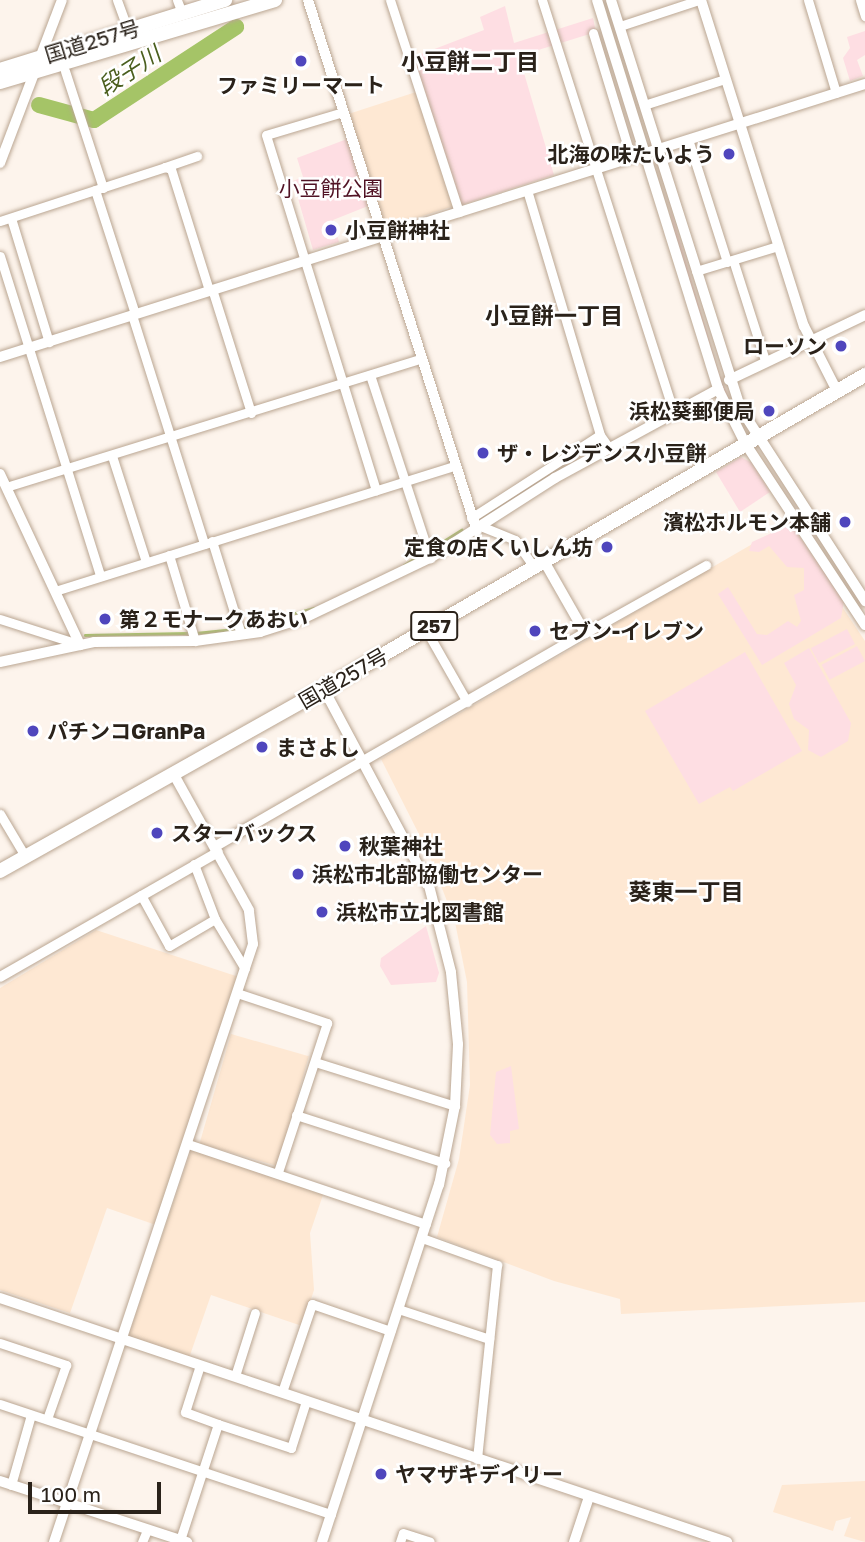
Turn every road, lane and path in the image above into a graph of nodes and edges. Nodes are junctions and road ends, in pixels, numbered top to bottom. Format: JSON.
{"nodes":[{"id":1,"x":62,"y":0,"type":"edge"},
{"id":2,"x":117,"y":0,"type":"edge"},
{"id":3,"x":225,"y":0,"type":"edge"},
{"id":4,"x":275,"y":0,"type":"edge"},
{"id":5,"x":308,"y":0,"type":"edge"},
{"id":6,"x":390,"y":0,"type":"edge"},
{"id":7,"x":542,"y":0,"type":"edge"},
{"id":8,"x":597,"y":0,"type":"edge"},
{"id":9,"x":611,"y":0,"type":"edge"},
{"id":10,"x":700,"y":0,"type":"edge"},
{"id":11,"x":808,"y":0,"type":"edge"},
{"id":12,"x":860,"y":0,"type":"edge"},
{"id":13,"x":180,"y":7,"type":"edge"},
{"id":14,"x":865,"y":16,"type":"edge"},
{"id":15,"x":620,"y":26,"type":"junction"},
{"id":16,"x":128,"y":30,"type":"junction"},
{"id":17,"x":593,"y":33,"type":"dead end"},
{"id":18,"x":38,"y":64,"type":"junction"},
{"id":19,"x":0,"y":70,"type":"edge"},
{"id":20,"x":65,"y":71,"type":"dead end"},
{"id":21,"x":725,"y":79,"type":"junction"},
{"id":22,"x":0,"y":82,"type":"edge"},
{"id":23,"x":865,"y":84,"type":"edge"},
{"id":24,"x":836,"y":93,"type":"junction"},
{"id":25,"x":644,"y":106,"type":"junction"},
{"id":26,"x":343,"y":111,"type":"junction"},
{"id":27,"x":740,"y":123,"type":"junction"},
{"id":28,"x":688,"y":139,"type":"junction"},
{"id":29,"x":657,"y":148,"type":"junction"},
{"id":30,"x":645,"y":152,"type":"junction"},
{"id":31,"x":197,"y":156,"type":"dead end"},
{"id":32,"x":631,"y":157,"type":"junction"},
{"id":33,"x":0,"y":163,"type":"edge"},
{"id":34,"x":165,"y":167,"type":"junction"},
{"id":35,"x":596,"y":169,"type":"junction"},
{"id":36,"x":99,"y":189,"type":"junction"},
{"id":37,"x":527,"y":190,"type":"junction"},
{"id":38,"x":459,"y":212,"type":"junction"},
{"id":39,"x":11,"y":218,"type":"junction"},
{"id":40,"x":0,"y":221,"type":"edge"},
{"id":41,"x":381,"y":235,"type":"junction"},
{"id":42,"x":778,"y":246,"type":"junction"},
{"id":43,"x":0,"y":256,"type":"edge"},
{"id":44,"x":305,"y":260,"type":"junction"},
{"id":45,"x":730,"y":261,"type":"junction"},
{"id":46,"x":696,"y":271,"type":"junction"},
{"id":47,"x":211,"y":290,"type":"junction"},
{"id":48,"x":865,"y":304,"type":"edge"},
{"id":49,"x":133,"y":315,"type":"junction"},
{"id":50,"x":862,"y":316,"type":"edge"},
{"id":51,"x":809,"y":338,"type":"junction"},
{"id":52,"x":50,"y":342,"type":"junction"},
{"id":53,"x":30,"y":348,"type":"junction"},
{"id":54,"x":0,"y":357,"type":"edge"},
{"id":55,"x":420,"y":359,"type":"junction"},
{"id":56,"x":765,"y":360,"type":"junction"},
{"id":57,"x":370,"y":375,"type":"junction"},
{"id":58,"x":865,"y":375,"type":"edge"},
{"id":59,"x":729,"y":380,"type":"junction"},
{"id":60,"x":342,"y":383,"type":"junction"},
{"id":61,"x":718,"y":389,"type":"junction"},
{"id":62,"x":836,"y":391,"type":"junction"},
{"id":63,"x":251,"y":413,"type":"junction"},
{"id":64,"x":674,"y":414,"type":"junction"},
{"id":65,"x":600,"y":435,"type":"junction"},
{"id":66,"x":171,"y":438,"type":"junction"},
{"id":67,"x":751,"y":440,"type":"junction"},
{"id":68,"x":610,"y":448,"type":"junction"},
{"id":69,"x":113,"y":456,"type":"junction"},
{"id":70,"x":454,"y":466,"type":"junction"},
{"id":71,"x":68,"y":469,"type":"junction"},
{"id":72,"x":0,"y":474,"type":"edge"},
{"id":73,"x":405,"y":481,"type":"junction"},
{"id":74,"x":6,"y":487,"type":"junction"},
{"id":75,"x":376,"y":490,"type":"junction"},
{"id":76,"x":471,"y":518,"type":"junction"},
{"id":77,"x":480,"y":529,"type":"junction"},
{"id":78,"x":208,"y":543,"type":"junction"},
{"id":79,"x":428,"y":553,"type":"junction"},
{"id":80,"x":169,"y":555,"type":"junction"},
{"id":81,"x":146,"y":562,"type":"junction"},
{"id":82,"x":539,"y":564,"type":"junction"},
{"id":83,"x":706,"y":565,"type":"dead end"},
{"id":84,"x":100,"y":576,"type":"junction"},
{"id":85,"x":55,"y":591,"type":"junction"},
{"id":86,"x":865,"y":601,"type":"edge"},
{"id":87,"x":0,"y":619,"type":"edge"},
{"id":88,"x":865,"y":625,"type":"edge"},
{"id":89,"x":240,"y":630,"type":"junction"},
{"id":90,"x":426,"y":630,"type":"junction"},
{"id":91,"x":585,"y":633,"type":"junction"},
{"id":92,"x":194,"y":636,"type":"junction"},
{"id":93,"x":79,"y":645,"type":"junction"},
{"id":94,"x":0,"y":662,"type":"edge"},
{"id":95,"x":324,"y":689,"type":"junction"},
{"id":96,"x":467,"y":702,"type":"junction"},
{"id":97,"x":365,"y":760,"type":"junction"},
{"id":98,"x":173,"y":772,"type":"junction"},
{"id":99,"x":0,"y":814,"type":"edge"},
{"id":100,"x":217,"y":849,"type":"junction"},
{"id":101,"x":25,"y":856,"type":"junction"},
{"id":102,"x":194,"y":864,"type":"junction"},
{"id":103,"x":0,"y":871,"type":"edge"},
{"id":104,"x":141,"y":895,"type":"junction"},
{"id":105,"x":215,"y":919,"type":"junction"},
{"id":106,"x":245,"y":969,"type":"junction"},
{"id":107,"x":0,"y":977,"type":"edge"},
{"id":108,"x":240,"y":994,"type":"junction"},
{"id":109,"x":314,"y":1062,"type":"junction"},
{"id":110,"x":455,"y":1106,"type":"junction"},
{"id":111,"x":296,"y":1115,"type":"junction"},
{"id":112,"x":188,"y":1144,"type":"junction"},
{"id":113,"x":445,"y":1163,"type":"junction"},
{"id":114,"x":278,"y":1172,"type":"junction"},
{"id":115,"x":426,"y":1224,"type":"junction"},
{"id":116,"x":422,"y":1238,"type":"junction"},
{"id":117,"x":1,"y":1301,"type":"edge"},
{"id":118,"x":398,"y":1309,"type":"junction"},
{"id":119,"x":255,"y":1314,"type":"dead end"},
{"id":120,"x":391,"y":1331,"type":"junction"},
{"id":121,"x":123,"y":1339,"type":"junction"},
{"id":122,"x":489,"y":1339,"type":"junction"},
{"id":123,"x":0,"y":1343,"type":"edge"},
{"id":124,"x":200,"y":1364,"type":"junction"},
{"id":125,"x":235,"y":1376,"type":"junction"},
{"id":126,"x":282,"y":1392,"type":"junction"},
{"id":127,"x":306,"y":1401,"type":"junction"},
{"id":128,"x":0,"y":1404,"type":"edge"},
{"id":129,"x":32,"y":1415,"type":"junction"},
{"id":130,"x":47,"y":1419,"type":"junction"},
{"id":131,"x":363,"y":1419,"type":"junction"},
{"id":132,"x":218,"y":1424,"type":"junction"},
{"id":133,"x":91,"y":1433,"type":"junction"},
{"id":134,"x":477,"y":1459,"type":"junction"},
{"id":135,"x":202,"y":1471,"type":"junction"},
{"id":136,"x":6,"y":1483,"type":"edge"},
{"id":137,"x":589,"y":1497,"type":"junction"},
{"id":138,"x":66,"y":1503,"type":"junction"},
{"id":139,"x":331,"y":1514,"type":"junction"},
{"id":140,"x":147,"y":1530,"type":"junction"},
{"id":141,"x":183,"y":1541,"type":"edge"},
{"id":142,"x":54,"y":1542,"type":"edge"},
{"id":143,"x":142,"y":1542,"type":"edge"},
{"id":144,"x":321,"y":1542,"type":"edge"},
{"id":145,"x":400,"y":1542,"type":"edge"},
{"id":146,"x":430,"y":1542,"type":"edge"},
{"id":147,"x":574,"y":1542,"type":"edge"},
{"id":148,"x":727,"y":1542,"type":"edge"}],
"edges":[{"from":1,"to":18,"type":"street"},
{"from":2,"to":16,"type":"street"},
{"from":3,"to":13,"type":"highway","name":"国道257号"},
{"from":4,"to":18,"type":"highway","name":"国道257号"},
{"from":5,"to":26,"type":"street"},
{"from":6,"to":38,"type":"street"},
{"from":7,"to":35,"type":"street"},
{"from":8,"to":30,"type":"street"},
{"from":9,"to":15,"type":"street"},
{"from":10,"to":15,"type":"street"},
{"from":10,"to":21,"type":"street"},
{"from":11,"to":24,"type":"street"},
{"from":12,"to":14,"type":"street"},
{"from":13,"to":16,"type":"highway","name":"国道257号"},
{"from":15,"to":25,"type":"street"},
{"from":16,"to":18,"type":"highway","name":"国道257号"},
{"from":17,"to":32,"type":"street"},
{"from":18,"to":19,"type":"highway","name":"国道257号"},
{"from":18,"to":22,"type":"highway","name":"国道257号"},
{"from":18,"to":33,"type":"street"},
{"from":20,"to":36,"type":"street"},
{"from":21,"to":25,"type":"street"},
{"from":21,"to":27,"type":"street"},
{"from":23,"to":24,"type":"street"},
{"from":24,"to":27,"type":"street"},
{"from":25,"to":29,"type":"street"},
{"from":26,"to":41,"type":"street"},
{"from":26,"to":44,"type":"street"},
{"from":27,"to":28,"type":"street"},
{"from":27,"to":42,"type":"street"},
{"from":28,"to":29,"type":"street"},
{"from":28,"to":45,"type":"street"},
{"from":29,"to":30,"type":"street"},
{"from":29,"to":46,"type":"street"},
{"from":30,"to":32,"type":"street"},
{"from":30,"to":61,"type":"street"},
{"from":31,"to":34,"type":"street"},
{"from":32,"to":35,"type":"street"},
{"from":34,"to":36,"type":"street"},
{"from":34,"to":47,"type":"street"},
{"from":35,"to":37,"type":"street"},
{"from":35,"to":64,"type":"street"},
{"from":36,"to":39,"type":"street"},
{"from":36,"to":49,"type":"street"},
{"from":37,"to":38,"type":"street"},
{"from":37,"to":65,"type":"street"},
{"from":38,"to":41,"type":"street"},
{"from":39,"to":40,"type":"street"},
{"from":39,"to":52,"type":"street"},
{"from":41,"to":44,"type":"street"},
{"from":41,"to":55,"type":"street"},
{"from":42,"to":45,"type":"street"},
{"from":42,"to":51,"type":"street"},
{"from":43,"to":53,"type":"street"},
{"from":44,"to":47,"type":"street"},
{"from":44,"to":60,"type":"street"},
{"from":45,"to":46,"type":"street"},
{"from":45,"to":56,"type":"street"},
{"from":46,"to":59,"type":"street"},
{"from":47,"to":49,"type":"street"},
{"from":47,"to":63,"type":"street"},
{"from":48,"to":50,"type":"street"},
{"from":49,"to":52,"type":"street"},
{"from":49,"to":66,"type":"street"},
{"from":50,"to":51,"type":"street"},
{"from":51,"to":56,"type":"street"},
{"from":51,"to":62,"type":"street"},
{"from":52,"to":53,"type":"street"},
{"from":53,"to":54,"type":"street"},
{"from":53,"to":71,"type":"street"},
{"from":55,"to":57,"type":"street"},
{"from":55,"to":70,"type":"street"},
{"from":56,"to":59,"type":"street"},
{"from":57,"to":60,"type":"street"},
{"from":57,"to":73,"type":"street"},
{"from":58,"to":62,"type":"highway","name":"国道257号","number":"257"},
{"from":59,"to":67,"type":"street"},
{"from":60,"to":63,"type":"street"},
{"from":60,"to":75,"type":"street"},
{"from":61,"to":64,"type":"street"},
{"from":61,"to":67,"type":"street"},
{"from":62,"to":67,"type":"highway","name":"国道257号","number":"257"},
{"from":63,"to":66,"type":"street"},
{"from":64,"to":68,"type":"street"},
{"from":65,"to":68,"type":"street"},
{"from":65,"to":76,"type":"street"},
{"from":66,"to":69,"type":"street"},
{"from":66,"to":78,"type":"street"},
{"from":67,"to":82,"type":"highway","name":"国道257号","number":"257"},
{"from":67,"to":86,"type":"street"},
{"from":67,"to":88,"type":"street"},
{"from":68,"to":77,"type":"street"},
{"from":69,"to":71,"type":"street"},
{"from":69,"to":81,"type":"street"},
{"from":70,"to":73,"type":"street"},
{"from":70,"to":76,"type":"street"},
{"from":71,"to":74,"type":"street"},
{"from":71,"to":84,"type":"street"},
{"from":72,"to":74,"type":"street"},
{"from":73,"to":75,"type":"street"},
{"from":73,"to":79,"type":"street"},
{"from":74,"to":85,"type":"street"},
{"from":75,"to":78,"type":"street"},
{"from":76,"to":77,"type":"street"},
{"from":77,"to":79,"type":"street"},
{"from":77,"to":82,"type":"street"},
{"from":78,"to":80,"type":"street"},
{"from":78,"to":89,"type":"street"},
{"from":79,"to":89,"type":"street"},
{"from":80,"to":81,"type":"street"},
{"from":80,"to":92,"type":"street"},
{"from":81,"to":84,"type":"street"},
{"from":82,"to":90,"type":"highway","name":"国道257号","number":"257"},
{"from":82,"to":91,"type":"street"},
{"from":83,"to":91,"type":"street"},
{"from":84,"to":85,"type":"street"},
{"from":85,"to":93,"type":"street"},
{"from":87,"to":93,"type":"street"},
{"from":89,"to":92,"type":"street"},
{"from":90,"to":95,"type":"highway","name":"国道257号","number":"257"},
{"from":90,"to":96,"type":"street"},
{"from":91,"to":96,"type":"street"},
{"from":92,"to":93,"type":"street"},
{"from":93,"to":94,"type":"street"},
{"from":95,"to":97,"type":"street"},
{"from":95,"to":98,"type":"highway","name":"国道257号","number":"257"},
{"from":96,"to":97,"type":"street"},
{"from":97,"to":100,"type":"street"},
{"from":97,"to":110,"type":"street"},
{"from":98,"to":100,"type":"street"},
{"from":98,"to":101,"type":"highway","name":"国道257号","number":"257"},
{"from":99,"to":101,"type":"street"},
{"from":100,"to":102,"type":"street"},
{"from":100,"to":106,"type":"street"},
{"from":101,"to":103,"type":"highway","name":"国道257号","number":"257"},
{"from":102,"to":104,"type":"street"},
{"from":102,"to":105,"type":"street"},
{"from":104,"to":105,"type":"street"},
{"from":104,"to":107,"type":"street"},
{"from":105,"to":106,"type":"street"},
{"from":106,"to":108,"type":"street"},
{"from":108,"to":109,"type":"street"},
{"from":108,"to":112,"type":"street"},
{"from":109,"to":110,"type":"street"},
{"from":109,"to":111,"type":"street"},
{"from":110,"to":113,"type":"street"},
{"from":111,"to":113,"type":"street"},
{"from":111,"to":114,"type":"street"},
{"from":112,"to":114,"type":"street"},
{"from":112,"to":121,"type":"street"},
{"from":113,"to":115,"type":"street"},
{"from":114,"to":115,"type":"street"},
{"from":115,"to":116,"type":"street"},
{"from":116,"to":118,"type":"street"},
{"from":116,"to":122,"type":"street"},
{"from":117,"to":121,"type":"street"},
{"from":118,"to":120,"type":"street"},
{"from":118,"to":122,"type":"street"},
{"from":119,"to":125,"type":"street"},
{"from":120,"to":126,"type":"street"},
{"from":120,"to":131,"type":"street"},
{"from":121,"to":124,"type":"street"},
{"from":121,"to":133,"type":"street"},
{"from":122,"to":134,"type":"street"},
{"from":123,"to":130,"type":"street"},
{"from":124,"to":125,"type":"street"},
{"from":124,"to":132,"type":"street"},
{"from":125,"to":126,"type":"street"},
{"from":126,"to":127,"type":"street"},
{"from":127,"to":131,"type":"street"},
{"from":127,"to":132,"type":"street"},
{"from":128,"to":129,"type":"street"},
{"from":129,"to":130,"type":"street"},
{"from":129,"to":136,"type":"street"},
{"from":130,"to":133,"type":"street"},
{"from":131,"to":134,"type":"street"},
{"from":131,"to":139,"type":"street"},
{"from":132,"to":135,"type":"street"},
{"from":133,"to":135,"type":"street"},
{"from":133,"to":138,"type":"street"},
{"from":134,"to":137,"type":"street"},
{"from":135,"to":139,"type":"street"},
{"from":135,"to":141,"type":"street"},
{"from":136,"to":138,"type":"street"},
{"from":137,"to":147,"type":"street"},
{"from":137,"to":148,"type":"street"},
{"from":138,"to":140,"type":"street"},
{"from":138,"to":142,"type":"street"},
{"from":139,"to":144,"type":"street"},
{"from":140,"to":141,"type":"street"},
{"from":140,"to":143,"type":"street"},
{"from":145,"to":146,"type":"street"}]}
